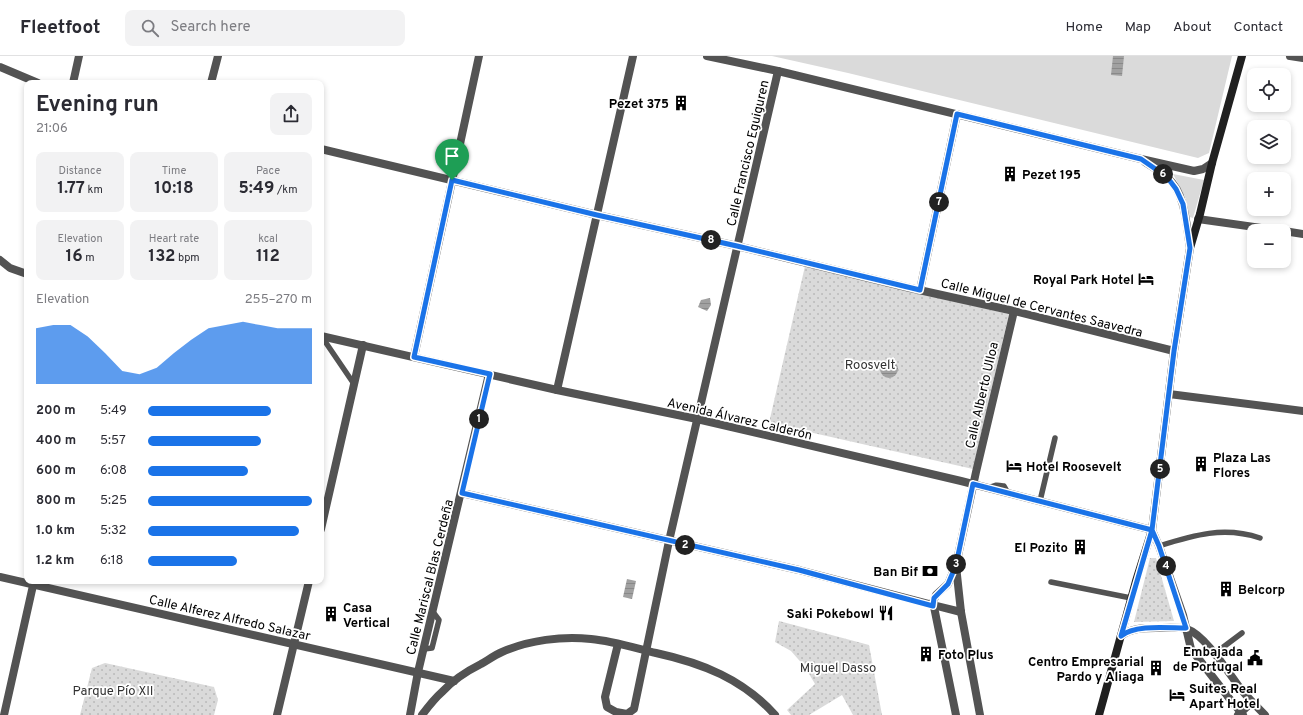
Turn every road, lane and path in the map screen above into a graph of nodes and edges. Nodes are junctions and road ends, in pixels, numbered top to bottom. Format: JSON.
{"nodes":[{"id":1,"x":79,"y":56,"type":"edge"},
{"id":2,"x":218,"y":56,"type":"edge"},
{"id":3,"x":479,"y":56,"type":"edge"},
{"id":4,"x":633,"y":56,"type":"edge"},
{"id":5,"x":707,"y":56,"type":"edge"},
{"id":6,"x":1242,"y":56,"type":"edge"},
{"id":7,"x":1290,"y":56,"type":"edge"},
{"id":8,"x":1303,"y":58,"type":"edge"},
{"id":9,"x":0,"y":68,"type":"edge"},
{"id":10,"x":778,"y":71,"type":"junction"},
{"id":11,"x":30,"y":80,"type":"edge"},
{"id":12,"x":74,"y":80,"type":"edge"},
{"id":13,"x":213,"y":80,"type":"edge"},
{"id":14,"x":957,"y":114,"type":"junction"},
{"id":15,"x":324,"y":150,"type":"edge"},
{"id":16,"x":1141,"y":159,"type":"junction"},
{"id":17,"x":1212,"y":163,"type":"junction"},
{"id":18,"x":452,"y":180,"type":"junction"},
{"id":19,"x":597,"y":215,"type":"junction"},
{"id":20,"x":1198,"y":219,"type":"junction"},
{"id":21,"x":1247,"y":226,"type":"edge"},
{"id":22,"x":1291,"y":232,"type":"edge"},
{"id":23,"x":1303,"y":234,"type":"edge"},
{"id":24,"x":737,"y":246,"type":"junction"},
{"id":25,"x":1190,"y":248,"type":"junction"},
{"id":26,"x":0,"y":260,"type":"edge"},
{"id":27,"x":24,"y":273,"type":"edge"},
{"id":28,"x":920,"y":290,"type":"junction"},
{"id":29,"x":1014,"y":311,"type":"junction"},
{"id":30,"x":324,"y":337,"type":"edge"},
{"id":31,"x":324,"y":340,"type":"edge"},
{"id":32,"x":363,"y":345,"type":"junction"},
{"id":33,"x":1174,"y":351,"type":"junction"},
{"id":34,"x":414,"y":357,"type":"junction"},
{"id":35,"x":490,"y":374,"type":"junction"},
{"id":36,"x":355,"y":385,"type":"junction"},
{"id":37,"x":557,"y":390,"type":"junction"},
{"id":38,"x":1169,"y":394,"type":"junction"},
{"id":39,"x":1303,"y":411,"type":"edge"},
{"id":40,"x":697,"y":419,"type":"junction"},
{"id":41,"x":1055,"y":438,"type":"dead end"},
{"id":42,"x":973,"y":484,"type":"junction"},
{"id":43,"x":462,"y":493,"type":"junction"},
{"id":44,"x":1040,"y":501,"type":"junction"},
{"id":45,"x":324,"y":502,"type":"edge"},
{"id":46,"x":1152,"y":530,"type":"junction"},
{"id":47,"x":1260,"y":538,"type":"dead end"},
{"id":48,"x":669,"y":541,"type":"junction"},
{"id":49,"x":1159,"y":546,"type":"junction"},
{"id":50,"x":956,"y":565,"type":"junction"},
{"id":51,"x":0,"y":577,"type":"edge"},
{"id":52,"x":24,"y":581,"type":"edge"},
{"id":53,"x":1050,"y":582,"type":"dead end"},
{"id":54,"x":34,"y":584,"type":"edge"},
{"id":55,"x":38,"y":584,"type":"edge"},
{"id":56,"x":308,"y":584,"type":"edge"},
{"id":57,"x":1132,"y":598,"type":"junction"},
{"id":58,"x":933,"y":606,"type":"junction"},
{"id":59,"x":962,"y":612,"type":"junction"},
{"id":60,"x":1186,"y":628,"type":"junction"},
{"id":61,"x":1242,"y":633,"type":"dead end"},
{"id":62,"x":1121,"y":636,"type":"junction"},
{"id":63,"x":294,"y":644,"type":"junction"},
{"id":64,"x":618,"y":644,"type":"junction"},
{"id":65,"x":647,"y":650,"type":"junction"},
{"id":66,"x":1214,"y":654,"type":"junction"},
{"id":67,"x":418,"y":672,"type":"junction"},
{"id":68,"x":454,"y":681,"type":"junction"},
{"id":69,"x":1241,"y":689,"type":"junction"},
{"id":70,"x":1229,"y":698,"type":"junction"},
{"id":71,"x":1252,"y":702,"type":"junction"},
{"id":72,"x":1240,"y":714,"type":"edge"},
{"id":73,"x":4,"y":715,"type":"edge"},
{"id":74,"x":277,"y":715,"type":"edge"},
{"id":75,"x":410,"y":715,"type":"edge"},
{"id":76,"x":422,"y":715,"type":"edge"},
{"id":77,"x":775,"y":715,"type":"edge"},
{"id":78,"x":956,"y":715,"type":"edge"},
{"id":79,"x":980,"y":715,"type":"edge"},
{"id":80,"x":1099,"y":715,"type":"edge"},
{"id":81,"x":1265,"y":715,"type":"edge"}],
"edges":[{"from":1,"to":12,"type":"street"},
{"from":2,"to":13,"type":"street"},
{"from":3,"to":18,"type":"street"},
{"from":4,"to":19,"type":"street"},
{"from":5,"to":10,"type":"street"},
{"from":6,"to":17,"type":"main road"},
{"from":7,"to":8,"type":"street"},
{"from":9,"to":11,"type":"street"},
{"from":10,"to":14,"type":"street"},
{"from":10,"to":24,"type":"street","name":"Calle Francisco Eguiguren"},
{"from":14,"to":16,"type":"street"},
{"from":14,"to":28,"type":"street"},
{"from":15,"to":18,"type":"street","name":"Calle Miguel de Cervantes Saavedra"},
{"from":16,"to":17,"type":"street"},
{"from":16,"to":25,"type":"street"},
{"from":17,"to":20,"type":"main road"},
{"from":18,"to":19,"type":"street","name":"Calle Miguel de Cervantes Saavedra"},
{"from":18,"to":34,"type":"street"},
{"from":19,"to":24,"type":"street","name":"Calle Miguel de Cervantes Saavedra"},
{"from":19,"to":37,"type":"street"},
{"from":20,"to":21,"type":"street"},
{"from":20,"to":25,"type":"main road"},
{"from":22,"to":23,"type":"street"},
{"from":24,"to":28,"type":"street","name":"Calle Miguel de Cervantes Saavedra"},
{"from":24,"to":40,"type":"street","name":"Calle Francisco Eguiguren"},
{"from":25,"to":33,"type":"main road"},
{"from":26,"to":27,"type":"street"},
{"from":28,"to":29,"type":"street","name":"Calle Miguel de Cervantes Saavedra"},
{"from":29,"to":33,"type":"street","name":"Calle Miguel de Cervantes Saavedra"},
{"from":29,"to":42,"type":"street","name":"Calle Alberto Ulloa"},
{"from":30,"to":32,"type":"street","name":"Avenida Álvarez Calderón"},
{"from":31,"to":36,"type":"lane"},
{"from":32,"to":34,"type":"street","name":"Avenida Álvarez Calderón"},
{"from":32,"to":36,"type":"street"},
{"from":33,"to":38,"type":"main road"},
{"from":34,"to":35,"type":"street","name":"Avenida Álvarez Calderón"},
{"from":35,"to":37,"type":"street","name":"Avenida Álvarez Calderón"},
{"from":35,"to":43,"type":"street","name":"Calle Mariscal Blas Cerdeña"},
{"from":36,"to":45,"type":"street"},
{"from":37,"to":40,"type":"street","name":"Avenida Álvarez Calderón"},
{"from":38,"to":39,"type":"street"},
{"from":38,"to":46,"type":"main road"},
{"from":40,"to":42,"type":"street","name":"Avenida Álvarez Calderón"},
{"from":40,"to":48,"type":"street","name":"Calle Francisco Eguiguren"},
{"from":41,"to":44,"type":"lane"},
{"from":42,"to":44,"type":"street","name":"Avenida Álvarez Calderón"},
{"from":42,"to":50,"type":"street","name":"Calle Alberto Ulloa"},
{"from":43,"to":48,"type":"street"},
{"from":43,"to":67,"type":"street","name":"Calle Mariscal Blas Cerdeña"},
{"from":44,"to":46,"type":"street","name":"Avenida Álvarez Calderón"},
{"from":46,"to":49,"type":"street"},
{"from":46,"to":57,"type":"main road"},
{"from":47,"to":49,"type":"lane"},
{"from":48,"to":58,"type":"street"},
{"from":48,"to":65,"type":"street","name":"Calle Francisco Eguiguren"},
{"from":49,"to":60,"type":"street"},
{"from":50,"to":58,"type":"street"},
{"from":50,"to":59,"type":"street"},
{"from":51,"to":52,"type":"street","name":"Calle Alferez Alfredo Salazar"},
{"from":53,"to":57,"type":"lane"},
{"from":54,"to":73,"type":"street"},
{"from":55,"to":63,"type":"street","name":"Calle Alferez Alfredo Salazar"},
{"from":56,"to":63,"type":"street"},
{"from":57,"to":62,"type":"main road"},
{"from":58,"to":59,"type":"street"},
{"from":58,"to":78,"type":"street"},
{"from":59,"to":79,"type":"street"},
{"from":60,"to":62,"type":"street"},
{"from":60,"to":66,"type":"street"},
{"from":60,"to":70,"type":"street"},
{"from":61,"to":66,"type":"lane"},
{"from":62,"to":80,"type":"main road"},
{"from":63,"to":67,"type":"street","name":"Calle Alferez Alfredo Salazar"},
{"from":63,"to":74,"type":"street"},
{"from":64,"to":65,"type":"street"},
{"from":64,"to":65,"type":"street","name":"Calle Francisco Eguiguren"},
{"from":64,"to":68,"type":"street"},
{"from":65,"to":77,"type":"street"},
{"from":66,"to":69,"type":"street"},
{"from":67,"to":68,"type":"street","name":"Calle Alferez Alfredo Salazar"},
{"from":67,"to":75,"type":"street","name":"Calle Mariscal Blas Cerdeña"},
{"from":68,"to":76,"type":"street"},
{"from":69,"to":70,"type":"street"},
{"from":69,"to":71,"type":"street"},
{"from":70,"to":72,"type":"street"},
{"from":71,"to":72,"type":"street"},
{"from":71,"to":81,"type":"street"}]}
